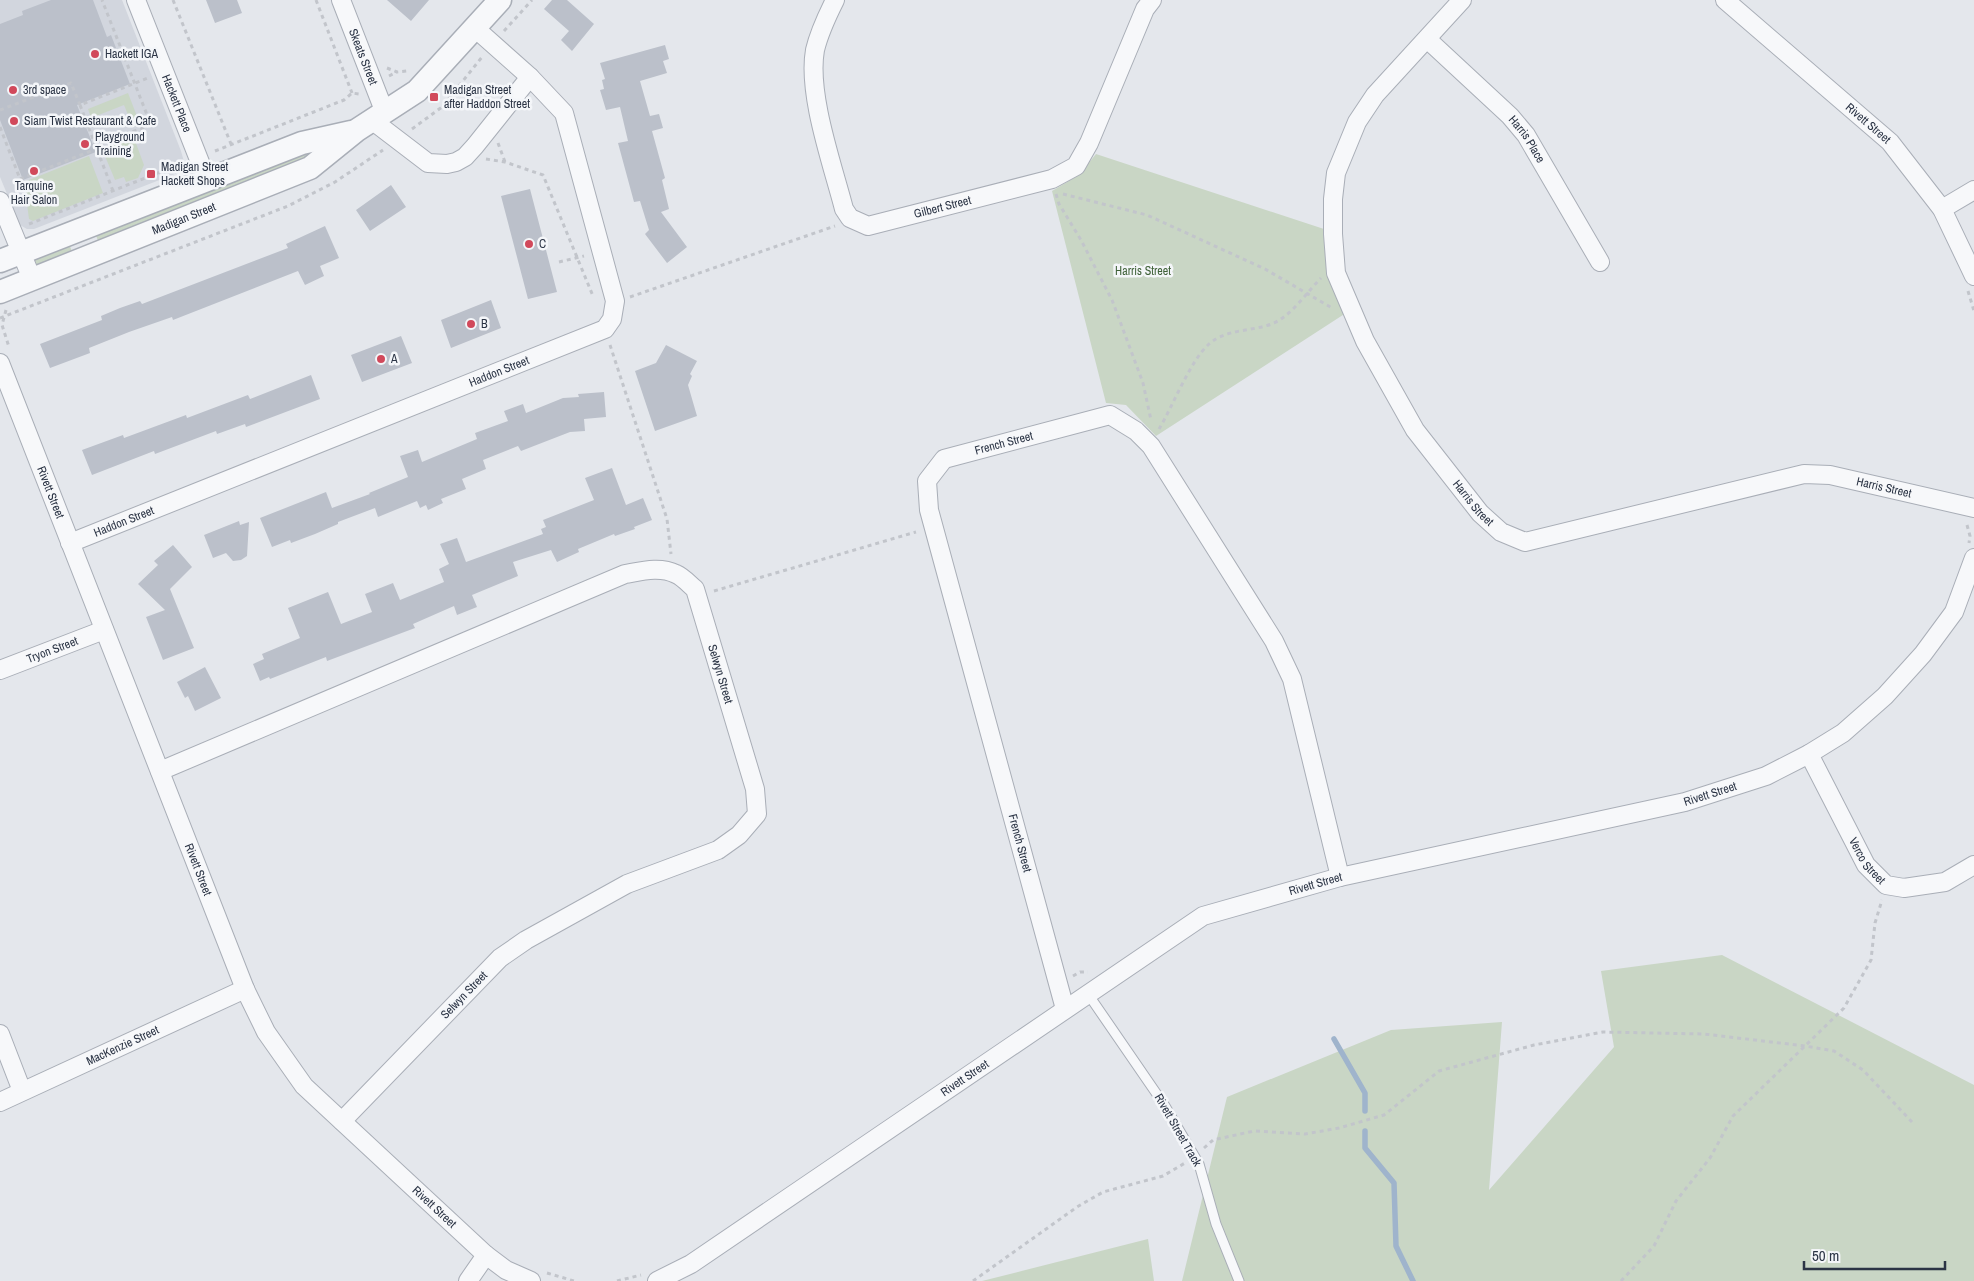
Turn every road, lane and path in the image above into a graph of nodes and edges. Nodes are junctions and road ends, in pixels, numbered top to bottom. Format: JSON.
{"nodes":[{"id":1,"x":102,"y":0,"type":"edge"},
{"id":2,"x":136,"y":0,"type":"edge"},
{"id":3,"x":173,"y":0,"type":"edge"},
{"id":4,"x":316,"y":0,"type":"edge"},
{"id":5,"x":341,"y":0,"type":"edge"},
{"id":6,"x":500,"y":0,"type":"edge"},
{"id":7,"x":835,"y":0,"type":"edge"},
{"id":8,"x":1152,"y":0,"type":"edge"},
{"id":9,"x":1462,"y":0,"type":"edge"},
{"id":10,"x":1725,"y":0,"type":"edge"},
{"id":11,"x":476,"y":29,"type":"junction"},
{"id":12,"x":1427,"y":39,"type":"junction"},
{"id":13,"x":164,"y":72,"type":"junction"},
{"id":14,"x":530,"y":77,"type":"junction"},
{"id":15,"x":462,"y":81,"type":"dead end"},
{"id":16,"x":134,"y":84,"type":"junction"},
{"id":17,"x":352,"y":93,"type":"junction"},
{"id":18,"x":361,"y":94,"type":"dead end"},
{"id":19,"x":80,"y":106,"type":"junction"},
{"id":20,"x":442,"y":107,"type":"dead end"},
{"id":21,"x":0,"y":110,"type":"edge"},
{"id":22,"x":372,"y":122,"type":"junction"},
{"id":23,"x":0,"y":127,"type":"edge"},
{"id":24,"x":231,"y":144,"type":"junction"},
{"id":25,"x":96,"y":147,"type":"junction"},
{"id":26,"x":198,"y":157,"type":"junction"},
{"id":27,"x":504,"y":162,"type":"dead end"},
{"id":28,"x":353,"y":171,"type":"dead end"},
{"id":29,"x":20,"y":178,"type":"junction"},
{"id":30,"x":207,"y":180,"type":"junction"},
{"id":31,"x":113,"y":190,"type":"junction"},
{"id":32,"x":1974,"y":190,"type":"edge"},
{"id":33,"x":0,"y":201,"type":"edge"},
{"id":34,"x":1942,"y":209,"type":"junction"},
{"id":35,"x":854,"y":220,"type":"junction"},
{"id":36,"x":602,"y":251,"type":"junction"},
{"id":37,"x":10,"y":257,"type":"edge"},
{"id":38,"x":578,"y":257,"type":"junction"},
{"id":39,"x":559,"y":262,"type":"dead end"},
{"id":40,"x":1600,"y":262,"type":"dead end"},
{"id":41,"x":1336,"y":264,"type":"junction"},
{"id":42,"x":1974,"y":276,"type":"edge"},
{"id":43,"x":32,"y":279,"type":"junction"},
{"id":44,"x":0,"y":292,"type":"edge"},
{"id":45,"x":1306,"y":293,"type":"junction"},
{"id":46,"x":615,"y":301,"type":"junction"},
{"id":47,"x":596,"y":302,"type":"dead end"},
{"id":48,"x":0,"y":318,"type":"edge"},
{"id":49,"x":1356,"y":322,"type":"junction"},
{"id":50,"x":605,"y":329,"type":"junction"},
{"id":51,"x":0,"y":363,"type":"edge"},
{"id":52,"x":1152,"y":422,"type":"dead end"},
{"id":53,"x":1154,"y":428,"type":"dead end"},
{"id":54,"x":1974,"y":508,"type":"edge"},
{"id":55,"x":934,"y":527,"type":"junction"},
{"id":56,"x":1966,"y":527,"type":"dead end"},
{"id":57,"x":70,"y":543,"type":"junction"},
{"id":58,"x":1971,"y":551,"type":"edge"},
{"id":59,"x":669,"y":572,"type":"junction"},
{"id":60,"x":711,"y":592,"type":"dead end"},
{"id":61,"x":104,"y":630,"type":"junction"},
{"id":62,"x":0,"y":670,"type":"edge"},
{"id":63,"x":1809,"y":754,"type":"junction"},
{"id":64,"x":160,"y":771,"type":"junction"},
{"id":65,"x":1974,"y":865,"type":"edge"},
{"id":66,"x":1340,"y":877,"type":"junction"},
{"id":67,"x":1886,"y":886,"type":"junction"},
{"id":68,"x":245,"y":988,"type":"junction"},
{"id":69,"x":1088,"y":994,"type":"junction"},
{"id":70,"x":1065,"y":1009,"type":"junction"},
{"id":71,"x":0,"y":1034,"type":"edge"},
{"id":72,"x":1805,"y":1046,"type":"junction"},
{"id":73,"x":22,"y":1091,"type":"junction"},
{"id":74,"x":0,"y":1102,"type":"edge"},
{"id":75,"x":342,"y":1121,"type":"junction"},
{"id":76,"x":1912,"y":1122,"type":"dead end"},
{"id":77,"x":1195,"y":1157,"type":"junction"},
{"id":78,"x":486,"y":1255,"type":"junction"},
{"id":79,"x":468,"y":1281,"type":"edge"},
{"id":80,"x":532,"y":1281,"type":"edge"},
{"id":81,"x":657,"y":1281,"type":"edge"},
{"id":82,"x":972,"y":1281,"type":"edge"},
{"id":83,"x":1239,"y":1281,"type":"edge"},
{"id":84,"x":1621,"y":1281,"type":"edge"}],
"edges":[{"from":1,"to":16,"type":"path"},
{"from":2,"to":13,"type":"street","name":"Hackett Place"},
{"from":3,"to":24,"type":"path"},
{"from":4,"to":17,"type":"path"},
{"from":5,"to":22,"type":"street","name":"Skeats Street"},
{"from":6,"to":11,"type":"street","name":"Madigan Street"},
{"from":7,"to":35,"type":"street"},
{"from":8,"to":35,"type":"street","name":"Gilbert Street"},
{"from":9,"to":12,"type":"street","name":"Harris Street"},
{"from":10,"to":34,"type":"street","name":"Rivett Street"},
{"from":11,"to":14,"type":"street"},
{"from":11,"to":22,"type":"street","name":"Madigan Street"},
{"from":12,"to":40,"type":"street","name":"Harris Place"},
{"from":12,"to":41,"type":"street","name":"Harris Street"},
{"from":13,"to":16,"type":"path"},
{"from":13,"to":26,"type":"street","name":"Hackett Place"},
{"from":14,"to":22,"type":"street"},
{"from":14,"to":36,"type":"street"},
{"from":15,"to":20,"type":"path"},
{"from":16,"to":19,"type":"path"},
{"from":16,"to":25,"type":"path"},
{"from":17,"to":18,"type":"path"},
{"from":17,"to":24,"type":"path"},
{"from":19,"to":21,"type":"path"},
{"from":19,"to":25,"type":"path"},
{"from":22,"to":30,"type":"street","name":"Madigan Street"},
{"from":22,"to":43,"type":"street","name":"Madigan Street"},
{"from":23,"to":29,"type":"path"},
{"from":24,"to":26,"type":"path"},
{"from":25,"to":29,"type":"path"},
{"from":25,"to":31,"type":"path"},
{"from":26,"to":30,"type":"street","name":"Hackett Place"},
{"from":26,"to":31,"type":"path"},
{"from":27,"to":38,"type":"path"},
{"from":28,"to":48,"type":"path"},
{"from":29,"to":31,"type":"path"},
{"from":30,"to":37,"type":"street","name":"Madigan Street"},
{"from":32,"to":34,"type":"street"},
{"from":33,"to":37,"type":"street"},
{"from":34,"to":42,"type":"street","name":"Rivett Street"},
{"from":35,"to":46,"type":"path"},
{"from":36,"to":38,"type":"path"},
{"from":36,"to":46,"type":"street"},
{"from":37,"to":43,"type":"street"},
{"from":38,"to":39,"type":"path"},
{"from":38,"to":47,"type":"path"},
{"from":41,"to":45,"type":"path"},
{"from":41,"to":49,"type":"street","name":"Harris Street"},
{"from":43,"to":44,"type":"street","name":"Madigan Street"},
{"from":45,"to":49,"type":"path"},
{"from":45,"to":52,"type":"path"},
{"from":45,"to":53,"type":"path"},
{"from":46,"to":50,"type":"street"},
{"from":49,"to":54,"type":"street","name":"Harris Street"},
{"from":50,"to":57,"type":"street","name":"Haddon Street"},
{"from":50,"to":59,"type":"path"},
{"from":51,"to":57,"type":"street","name":"Rivett Street"},
{"from":55,"to":60,"type":"path"},
{"from":55,"to":66,"type":"street","name":"French Street"},
{"from":55,"to":70,"type":"street","name":"French Street"},
{"from":56,"to":58,"type":"path"},
{"from":57,"to":61,"type":"street","name":"Rivett Street"},
{"from":58,"to":63,"type":"street","name":"Rivett Street"},
{"from":59,"to":64,"type":"street","name":"Selwyn Street"},
{"from":59,"to":75,"type":"street","name":"Selwyn Street"},
{"from":61,"to":62,"type":"street","name":"Tryon Street"},
{"from":61,"to":64,"type":"street","name":"Rivett Street"},
{"from":63,"to":66,"type":"street","name":"Rivett Street"},
{"from":63,"to":67,"type":"street","name":"Verco Street"},
{"from":64,"to":68,"type":"street","name":"Rivett Street"},
{"from":65,"to":67,"type":"street","name":"Verco Street"},
{"from":66,"to":69,"type":"street","name":"Rivett Street"},
{"from":67,"to":72,"type":"path"},
{"from":68,"to":73,"type":"street","name":"MacKenzie Street"},
{"from":68,"to":75,"type":"street","name":"Rivett Street"},
{"from":69,"to":70,"type":"street","name":"Rivett Street"},
{"from":69,"to":77,"type":"lane","name":"Rivett Street Track"},
{"from":70,"to":81,"type":"street","name":"Rivett Street"},
{"from":71,"to":73,"type":"street"},
{"from":72,"to":76,"type":"path"},
{"from":72,"to":77,"type":"path"},
{"from":72,"to":84,"type":"path"},
{"from":73,"to":74,"type":"street","name":"MacKenzie Street"},
{"from":75,"to":78,"type":"street","name":"Rivett Street"},
{"from":77,"to":82,"type":"path"},
{"from":77,"to":83,"type":"lane","name":"Rivett Street Track"},
{"from":78,"to":79,"type":"street"},
{"from":78,"to":80,"type":"street","name":"Rivett Street"}]}
